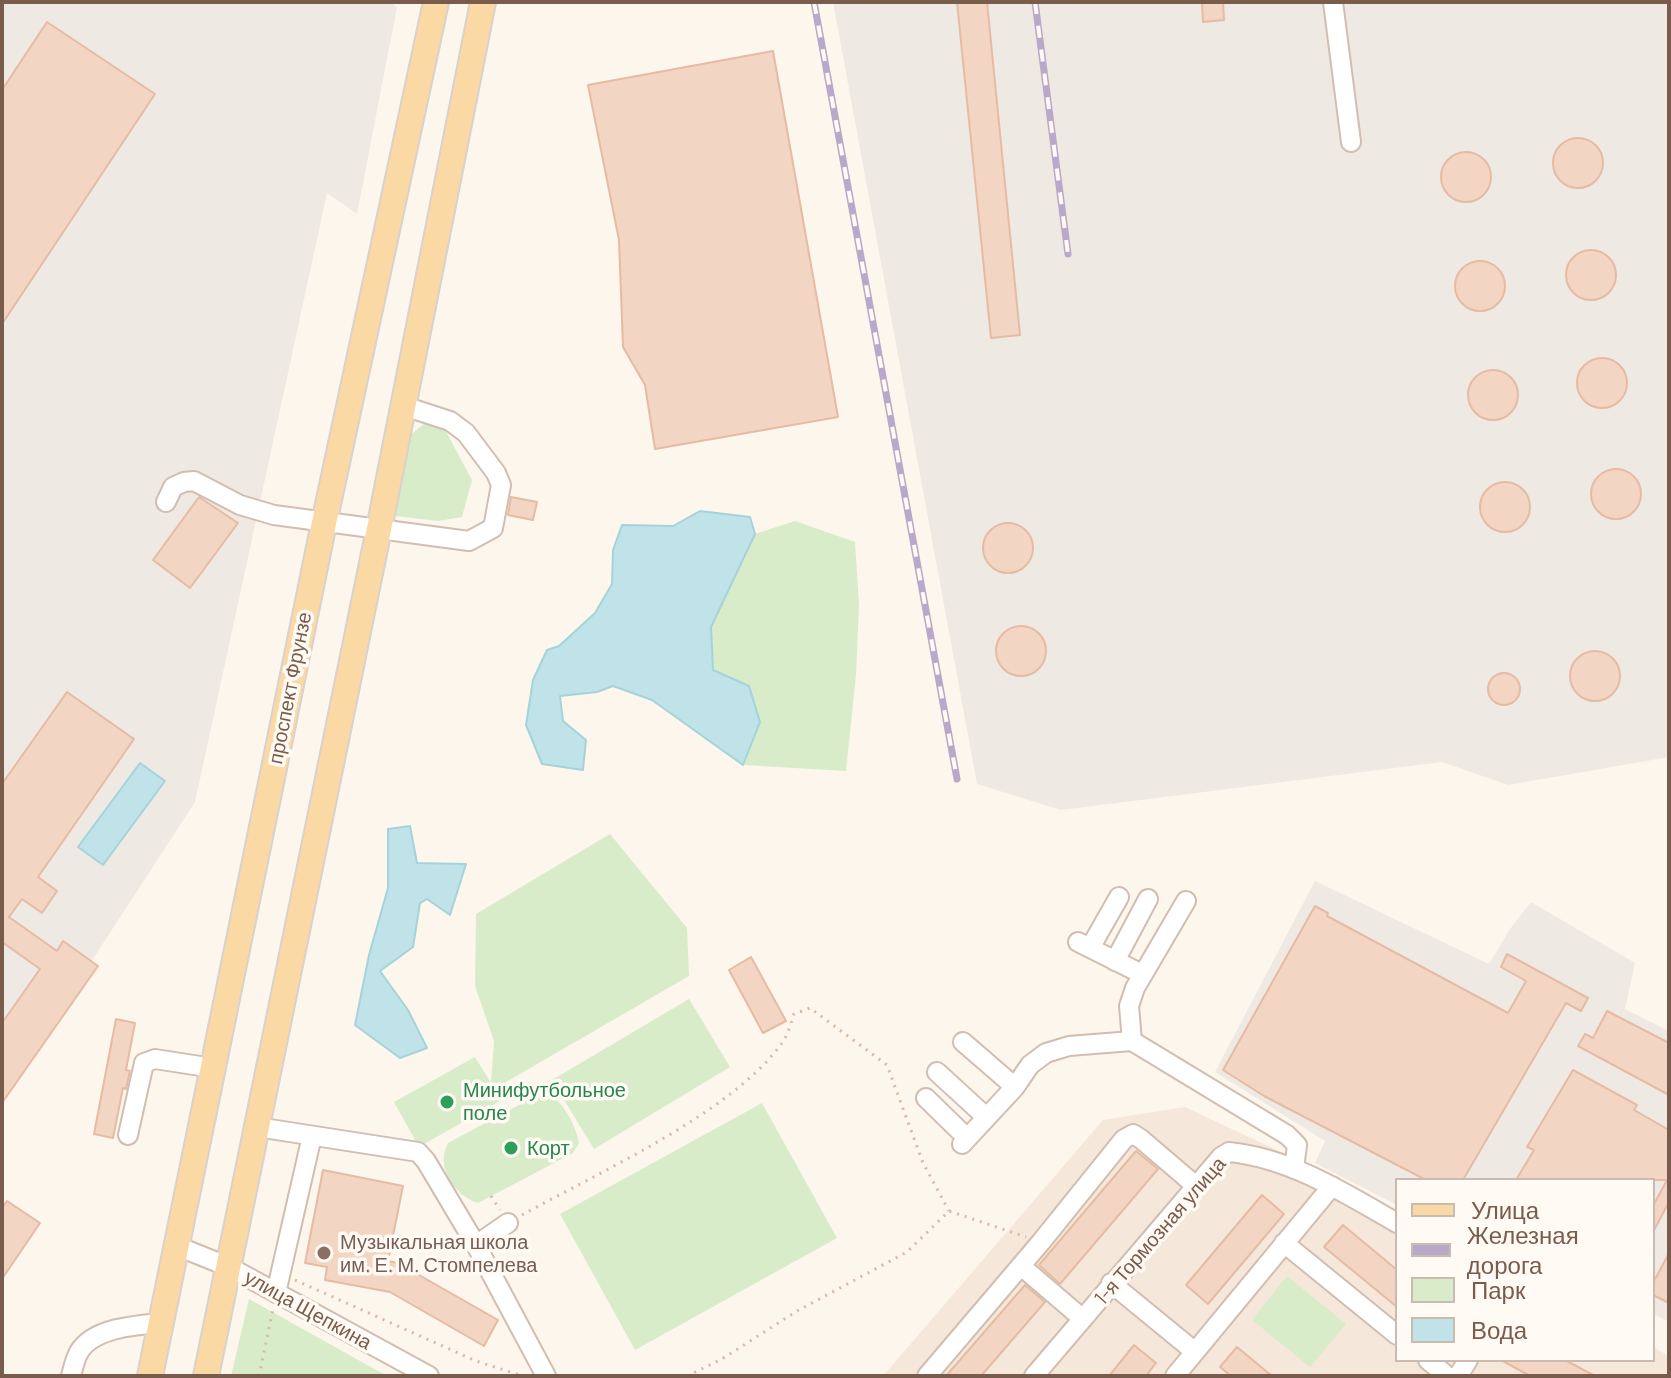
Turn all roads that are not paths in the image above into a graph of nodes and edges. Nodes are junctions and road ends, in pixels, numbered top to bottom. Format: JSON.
{"nodes":[{"id":1,"x":436,"y":2,"type":"edge"},
{"id":2,"x":483,"y":2,"type":"edge"},
{"id":3,"x":1333,"y":2,"type":"edge"},
{"id":4,"x":1351,"y":142,"type":"dead end"},
{"id":5,"x":404,"y":406,"type":"junction"},
{"id":6,"x":166,"y":502,"type":"dead end"},
{"id":7,"x":324,"y":523,"type":"junction"},
{"id":8,"x":379,"y":529,"type":"junction"},
{"id":9,"x":1119,"y":897,"type":"dead end"},
{"id":10,"x":1148,"y":899,"type":"dead end"},
{"id":11,"x":1186,"y":901,"type":"dead end"},
{"id":12,"x":1115,"y":961,"type":"junction"},
{"id":13,"x":1142,"y":974,"type":"junction"},
{"id":14,"x":1132,"y":1041,"type":"junction"},
{"id":15,"x":963,"y":1042,"type":"dead end"},
{"id":16,"x":213,"y":1068,"type":"junction"},
{"id":17,"x":937,"y":1072,"type":"dead end"},
{"id":18,"x":1015,"y":1087,"type":"junction"},
{"id":19,"x":926,"y":1098,"type":"dead end"},
{"id":20,"x":986,"y":1117,"type":"junction"},
{"id":21,"x":257,"y":1127,"type":"junction"},
{"id":22,"x":128,"y":1135,"type":"dead end"},
{"id":23,"x":312,"y":1136,"type":"junction"},
{"id":24,"x":1294,"y":1169,"type":"junction"},
{"id":25,"x":1196,"y":1186,"type":"junction"},
{"id":26,"x":1332,"y":1186,"type":"junction"},
{"id":27,"x":1395,"y":1222,"type":"edge"},
{"id":28,"x":508,"y":1223,"type":"road end"},
{"id":29,"x":1284,"y":1243,"type":"junction"},
{"id":30,"x":476,"y":1245,"type":"junction"},
{"id":31,"x":177,"y":1246,"type":"junction"},
{"id":32,"x":1021,"y":1266,"type":"junction"},
{"id":33,"x":229,"y":1267,"type":"junction"},
{"id":34,"x":1111,"y":1283,"type":"junction"},
{"id":35,"x":276,"y":1293,"type":"junction"},
{"id":36,"x":1083,"y":1319,"type":"junction"},
{"id":37,"x":161,"y":1323,"type":"junction"},
{"id":38,"x":1395,"y":1333,"type":"edge"},
{"id":39,"x":1430,"y":1362,"type":"edge"},
{"id":40,"x":1184,"y":1364,"type":"edge"},
{"id":41,"x":71,"y":1376,"type":"edge"},
{"id":42,"x":150,"y":1376,"type":"edge"},
{"id":43,"x":206,"y":1376,"type":"edge"},
{"id":44,"x":429,"y":1376,"type":"edge"},
{"id":45,"x":546,"y":1376,"type":"edge"},
{"id":46,"x":927,"y":1376,"type":"edge"},
{"id":47,"x":1034,"y":1376,"type":"edge"},
{"id":48,"x":1200,"y":1376,"type":"edge"},
{"id":49,"x":1447,"y":1376,"type":"edge"}],
"edges":[{"from":1,"to":7,"type":"main road","name":"проспект Фрунзе"},
{"from":2,"to":5,"type":"main road"},
{"from":3,"to":4,"type":"street"},
{"from":5,"to":8,"type":"main road"},
{"from":5,"to":8,"type":"street"},
{"from":6,"to":7,"type":"street"},
{"from":7,"to":8,"type":"street"},
{"from":7,"to":16,"type":"main road","name":"проспект Фрунзе"},
{"from":8,"to":21,"type":"main road"},
{"from":9,"to":12,"type":"street"},
{"from":10,"to":12,"type":"street"},
{"from":11,"to":13,"type":"street"},
{"from":12,"to":13,"type":"street"},
{"from":13,"to":14,"type":"street"},
{"from":14,"to":18,"type":"street"},
{"from":14,"to":24,"type":"street"},
{"from":15,"to":18,"type":"street"},
{"from":16,"to":22,"type":"street"},
{"from":16,"to":31,"type":"main road","name":"проспект Фрунзе"},
{"from":17,"to":20,"type":"street"},
{"from":18,"to":20,"type":"street"},
{"from":19,"to":20,"type":"street"},
{"from":21,"to":23,"type":"street"},
{"from":21,"to":33,"type":"main road"},
{"from":23,"to":30,"type":"street"},
{"from":23,"to":35,"type":"street"},
{"from":24,"to":25,"type":"street","name":"1-я Тормозная улица"},
{"from":24,"to":26,"type":"street","name":"1-я Тормозная улица"},
{"from":25,"to":32,"type":"street"},
{"from":25,"to":34,"type":"street","name":"1-я Тормозная улица"},
{"from":26,"to":27,"type":"street","name":"1-я Тормозная улица"},
{"from":26,"to":29,"type":"street"},
{"from":28,"to":30,"type":"street"},
{"from":29,"to":38,"type":"street"},
{"from":29,"to":40,"type":"street"},
{"from":30,"to":45,"type":"street"},
{"from":31,"to":33,"type":"street","name":"улица Щепкина"},
{"from":31,"to":37,"type":"main road","name":"проспект Фрунзе"},
{"from":32,"to":36,"type":"street"},
{"from":32,"to":46,"type":"street"},
{"from":33,"to":35,"type":"street","name":"улица Щепкина"},
{"from":33,"to":43,"type":"main road"},
{"from":34,"to":36,"type":"street","name":"1-я Тормозная улица"},
{"from":34,"to":40,"type":"street"},
{"from":35,"to":44,"type":"street","name":"улица Щепкина"},
{"from":36,"to":47,"type":"street","name":"1-я Тормозная улица"},
{"from":37,"to":41,"type":"street"},
{"from":37,"to":42,"type":"main road","name":"проспект Фрунзе"},
{"from":39,"to":49,"type":"street"},
{"from":40,"to":48,"type":"street"}]}
